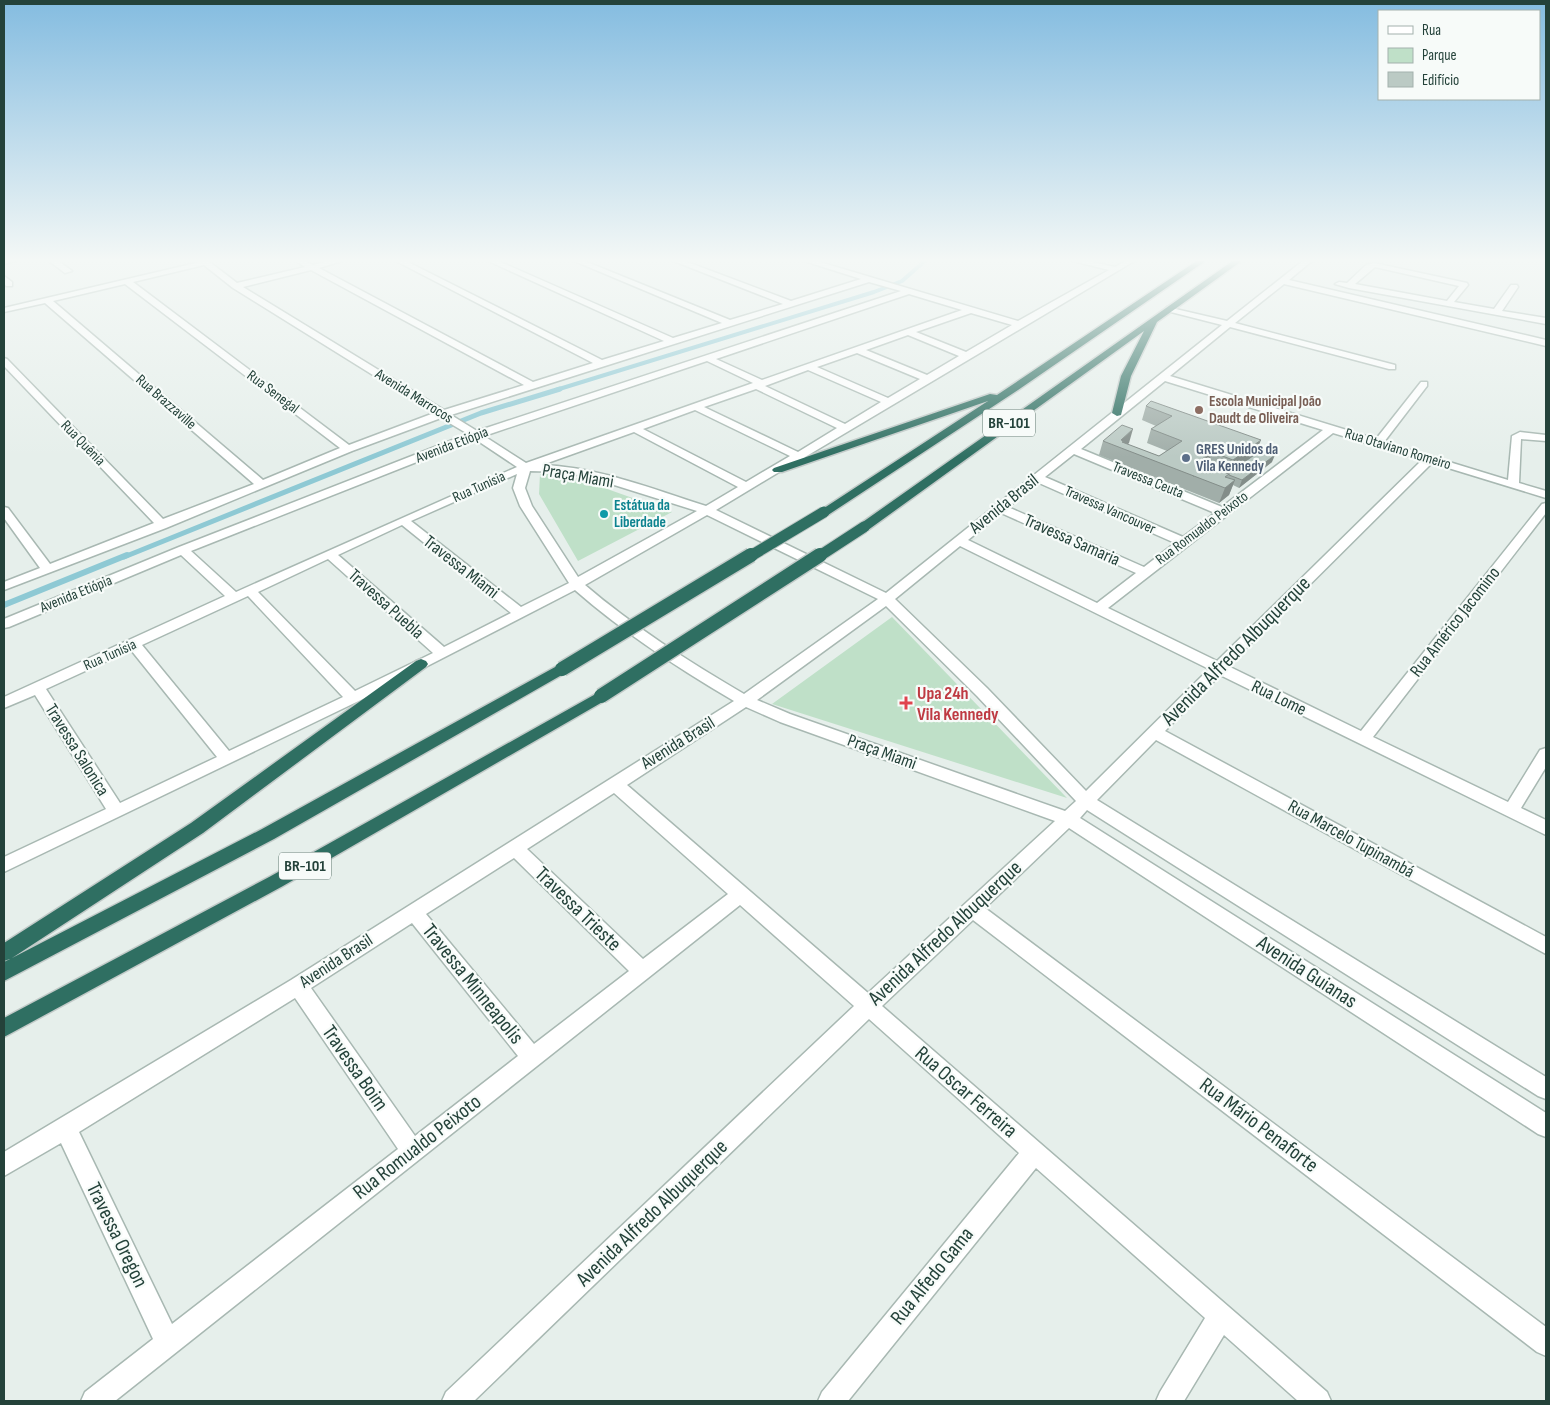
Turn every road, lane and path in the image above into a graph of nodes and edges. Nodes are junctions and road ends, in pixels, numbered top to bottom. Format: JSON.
{"nodes":[{"id":1,"x":77,"y":326,"type":"edge"},
{"id":2,"x":185,"y":326,"type":"edge"},
{"id":3,"x":300,"y":326,"type":"edge"},
{"id":4,"x":422,"y":326,"type":"edge"},
{"id":5,"x":527,"y":326,"type":"edge"},
{"id":6,"x":637,"y":326,"type":"edge"},
{"id":7,"x":721,"y":326,"type":"edge"},
{"id":8,"x":805,"y":326,"type":"edge"},
{"id":9,"x":927,"y":326,"type":"edge"},
{"id":10,"x":1016,"y":326,"type":"edge"},
{"id":11,"x":1107,"y":326,"type":"edge"},
{"id":12,"x":1147,"y":326,"type":"edge"},
{"id":13,"x":1152,"y":326,"type":"edge"},
{"id":14,"x":1228,"y":326,"type":"edge"},
{"id":15,"x":1236,"y":326,"type":"edge"},
{"id":16,"x":1476,"y":326,"type":"edge"},
{"id":17,"x":909,"y":332,"type":"junction"},
{"id":18,"x":672,"y":341,"type":"junction"},
{"id":19,"x":1546,"y":343,"type":"edge"},
{"id":20,"x":858,"y":350,"type":"junction"},
{"id":21,"x":968,"y":356,"type":"junction"},
{"id":22,"x":707,"y":358,"type":"junction"},
{"id":23,"x":4,"y":361,"type":"edge"},
{"id":24,"x":600,"y":363,"type":"junction"},
{"id":25,"x":1392,"y":366,"type":"dead end"},
{"id":26,"x":808,"y":367,"type":"junction"},
{"id":27,"x":1164,"y":377,"type":"junction"},
{"id":28,"x":929,"y":378,"type":"junction"},
{"id":29,"x":530,"y":384,"type":"junction"},
{"id":30,"x":759,"y":384,"type":"junction"},
{"id":31,"x":1424,"y":384,"type":"dead end"},
{"id":32,"x":1015,"y":388,"type":"junction"},
{"id":33,"x":888,"y":402,"type":"junction"},
{"id":34,"x":696,"y":407,"type":"junction"},
{"id":35,"x":1117,"y":413,"type":"junction"},
{"id":36,"x":446,"y":416,"type":"junction"},
{"id":37,"x":634,"y":428,"type":"junction"},
{"id":38,"x":845,"y":428,"type":"junction"},
{"id":39,"x":1331,"y":429,"type":"junction"},
{"id":40,"x":473,"y":433,"type":"junction"},
{"id":41,"x":1546,"y":438,"type":"edge"},
{"id":42,"x":1378,"y":443,"type":"junction"},
{"id":43,"x":348,"y":449,"type":"junction"},
{"id":44,"x":1072,"y":449,"type":"junction"},
{"id":45,"x":800,"y":457,"type":"junction"},
{"id":46,"x":1430,"y":459,"type":"junction"},
{"id":47,"x":525,"y":467,"type":"junction"},
{"id":48,"x":778,"y":470,"type":"junction"},
{"id":49,"x":1037,"y":478,"type":"junction"},
{"id":50,"x":262,"y":485,"type":"junction"},
{"id":51,"x":1513,"y":485,"type":"junction"},
{"id":52,"x":748,"y":487,"type":"junction"},
{"id":53,"x":1546,"y":495,"type":"edge"},
{"id":54,"x":1546,"y":506,"type":"edge"},
{"id":55,"x":1000,"y":508,"type":"junction"},
{"id":56,"x":4,"y":510,"type":"edge"},
{"id":57,"x":707,"y":510,"type":"junction"},
{"id":58,"x":1224,"y":512,"type":"junction"},
{"id":59,"x":403,"y":520,"type":"junction"},
{"id":60,"x":162,"y":525,"type":"junction"},
{"id":61,"x":959,"y":541,"type":"junction"},
{"id":62,"x":1183,"y":542,"type":"junction"},
{"id":63,"x":183,"y":550,"type":"junction"},
{"id":64,"x":330,"y":554,"type":"junction"},
{"id":65,"x":47,"y":569,"type":"junction"},
{"id":66,"x":1144,"y":572,"type":"junction"},
{"id":67,"x":576,"y":584,"type":"junction"},
{"id":68,"x":4,"y":586,"type":"edge"},
{"id":69,"x":250,"y":591,"type":"junction"},
{"id":70,"x":235,"y":598,"type":"junction"},
{"id":71,"x":887,"y":599,"type":"junction"},
{"id":72,"x":1098,"y":609,"type":"junction"},
{"id":73,"x":520,"y":613,"type":"junction"},
{"id":74,"x":4,"y":624,"type":"edge"},
{"id":75,"x":134,"y":644,"type":"junction"},
{"id":76,"x":442,"y":654,"type":"junction"},
{"id":77,"x":422,"y":664,"type":"junction"},
{"id":78,"x":1218,"y":668,"type":"junction"},
{"id":79,"x":38,"y":688,"type":"junction"},
{"id":80,"x":352,"y":697,"type":"junction"},
{"id":81,"x":745,"y":701,"type":"junction"},
{"id":82,"x":4,"y":703,"type":"edge"},
{"id":83,"x":1155,"y":732,"type":"junction"},
{"id":84,"x":1363,"y":739,"type":"junction"},
{"id":85,"x":1546,"y":754,"type":"edge"},
{"id":86,"x":226,"y":758,"type":"junction"},
{"id":87,"x":614,"y":783,"type":"junction"},
{"id":88,"x":1086,"y":802,"type":"junction"},
{"id":89,"x":116,"y":811,"type":"junction"},
{"id":90,"x":1511,"y":811,"type":"junction"},
{"id":91,"x":1068,"y":819,"type":"junction"},
{"id":92,"x":1546,"y":828,"type":"edge"},
{"id":93,"x":514,"y":848,"type":"junction"},
{"id":94,"x":4,"y":865,"type":"edge"},
{"id":95,"x":741,"y":894,"type":"junction"},
{"id":96,"x":971,"y":908,"type":"junction"},
{"id":97,"x":413,"y":911,"type":"junction"},
{"id":98,"x":1546,"y":946,"type":"edge"},
{"id":99,"x":4,"y":953,"type":"edge"},
{"id":100,"x":642,"y":971,"type":"junction"},
{"id":101,"x":4,"y":972,"type":"edge"},
{"id":102,"x":298,"y":986,"type":"junction"},
{"id":103,"x":868,"y":1006,"type":"junction"},
{"id":104,"x":4,"y":1028,"type":"edge"},
{"id":105,"x":532,"y":1058,"type":"junction"},
{"id":106,"x":1546,"y":1089,"type":"edge"},
{"id":107,"x":1546,"y":1126,"type":"edge"},
{"id":108,"x":65,"y":1128,"type":"junction"},
{"id":109,"x":412,"y":1151,"type":"junction"},
{"id":110,"x":1034,"y":1152,"type":"junction"},
{"id":111,"x":4,"y":1165,"type":"edge"},
{"id":112,"x":1221,"y":1316,"type":"junction"},
{"id":113,"x":168,"y":1343,"type":"junction"},
{"id":114,"x":1546,"y":1343,"type":"edge"},
{"id":115,"x":94,"y":1401,"type":"edge"},
{"id":116,"x":455,"y":1401,"type":"edge"},
{"id":117,"x":831,"y":1401,"type":"edge"},
{"id":118,"x":1168,"y":1401,"type":"edge"},
{"id":119,"x":1318,"y":1401,"type":"edge"}],
"edges":[{"from":1,"to":50,"type":"street","name":"Rua Brazzaville"},
{"from":2,"to":43,"type":"street","name":"Rua Senegal"},
{"from":3,"to":36,"type":"street","name":"Avenida Marrocos"},
{"from":4,"to":29,"type":"street"},
{"from":5,"to":24,"type":"street"},
{"from":6,"to":18,"type":"street"},
{"from":7,"to":18,"type":"street","name":"Avenida Etiópia"},
{"from":8,"to":22,"type":"street","name":"Avenida Etiópia"},
{"from":9,"to":17,"type":"street","name":"Rua Tunísia"},
{"from":10,"to":21,"type":"street"},
{"from":11,"to":32,"type":"highway","number":"BR-101"},
{"from":12,"to":104,"type":"highway","number":"BR-101","bridge":true},
{"from":13,"to":35,"type":"highway"},
{"from":14,"to":27,"type":"street","name":"Avenida Brasil"},
{"from":15,"to":25,"type":"street"},
{"from":16,"to":19,"type":"street"},
{"from":17,"to":20,"type":"street","name":"Rua Tunísia"},
{"from":17,"to":21,"type":"street"},
{"from":18,"to":24,"type":"street","name":"Avenida Etiópia"},
{"from":20,"to":26,"type":"street","name":"Rua Tunísia"},
{"from":20,"to":28,"type":"street"},
{"from":21,"to":28,"type":"street"},
{"from":22,"to":30,"type":"street"},
{"from":22,"to":40,"type":"street","name":"Avenida Etiópia"},
{"from":23,"to":60,"type":"street","name":"Rua Quênia"},
{"from":24,"to":29,"type":"street","name":"Avenida Etiópia"},
{"from":26,"to":30,"type":"street","name":"Rua Tunísia"},
{"from":26,"to":33,"type":"street"},
{"from":27,"to":35,"type":"street","name":"Avenida Brasil"},
{"from":27,"to":39,"type":"street","name":"Rua Otaviano Romeiro"},
{"from":28,"to":33,"type":"street"},
{"from":29,"to":36,"type":"street","name":"Avenida Etiópia"},
{"from":30,"to":34,"type":"street","name":"Rua Tunísia"},
{"from":30,"to":38,"type":"street"},
{"from":31,"to":42,"type":"street"},
{"from":32,"to":48,"type":"highway"},
{"from":32,"to":101,"type":"highway","number":"BR-101","bridge":true},
{"from":33,"to":38,"type":"street"},
{"from":34,"to":37,"type":"street","name":"Rua Tunísia"},
{"from":34,"to":45,"type":"street"},
{"from":35,"to":44,"type":"street","name":"Avenida Brasil"},
{"from":36,"to":40,"type":"street","name":"Avenida Marrocos"},
{"from":36,"to":43,"type":"street","name":"Avenida Etiópia"},
{"from":37,"to":47,"type":"street","name":"Rua Tunísia"},
{"from":37,"to":52,"type":"street"},
{"from":38,"to":45,"type":"street"},
{"from":39,"to":42,"type":"street","name":"Rua Otaviano Romeiro"},
{"from":39,"to":58,"type":"street","name":"Rua Romualdo Peixoto"},
{"from":40,"to":47,"type":"street","name":"Avenida Marrocos"},
{"from":40,"to":63,"type":"street","name":"Avenida Etiópia"},
{"from":41,"to":51,"type":"street"},
{"from":42,"to":46,"type":"street","name":"Rua Otaviano Romeiro"},
{"from":43,"to":50,"type":"street","name":"Avenida Etiópia"},
{"from":44,"to":49,"type":"street","name":"Avenida Brasil"},
{"from":44,"to":58,"type":"street","name":"Travessa Ceuta"},
{"from":45,"to":48,"type":"street"},
{"from":46,"to":51,"type":"street","name":"Rua Otaviano Romeiro"},
{"from":46,"to":78,"type":"street","name":"Avenida Alfredo Albuquerque"},
{"from":47,"to":57,"type":"street","name":"Praça Miami"},
{"from":47,"to":59,"type":"street","name":"Rua Tunísia"},
{"from":47,"to":67,"type":"street","name":"Praça Miami"},
{"from":48,"to":52,"type":"street"},
{"from":49,"to":55,"type":"street","name":"Avenida Brasil"},
{"from":49,"to":62,"type":"street","name":"Travessa Vancouver"},
{"from":50,"to":60,"type":"street","name":"Avenida Etiópia"},
{"from":51,"to":53,"type":"street","name":"Rua Otaviano Romeiro"},
{"from":52,"to":57,"type":"street"},
{"from":54,"to":84,"type":"street","name":"Rua Américo Jacomino"},
{"from":55,"to":61,"type":"street","name":"Avenida Brasil"},
{"from":55,"to":66,"type":"street","name":"Travessa Samaria"},
{"from":56,"to":65,"type":"street"},
{"from":57,"to":67,"type":"street"},
{"from":57,"to":71,"type":"street","name":"Praça Miami"},
{"from":58,"to":62,"type":"street","name":"Rua Romualdo Peixoto"},
{"from":59,"to":64,"type":"street","name":"Rua Tunísia"},
{"from":59,"to":73,"type":"street","name":"Travessa Miami"},
{"from":60,"to":65,"type":"street","name":"Avenida Etiópia"},
{"from":61,"to":71,"type":"street","name":"Avenida Brasil"},
{"from":61,"to":72,"type":"street","name":"Rua Lome"},
{"from":62,"to":66,"type":"street","name":"Rua Romualdo Peixoto"},
{"from":63,"to":70,"type":"street"},
{"from":63,"to":74,"type":"street","name":"Avenida Etiópia"},
{"from":64,"to":69,"type":"street","name":"Rua Tunísia"},
{"from":64,"to":76,"type":"street","name":"Travessa Puebla"},
{"from":65,"to":68,"type":"street","name":"Avenida Etiópia"},
{"from":66,"to":72,"type":"street","name":"Rua Romualdo Peixoto"},
{"from":67,"to":73,"type":"street"},
{"from":67,"to":81,"type":"street","name":"Praça Miami"},
{"from":69,"to":70,"type":"street","name":"Rua Tunísia"},
{"from":69,"to":80,"type":"street"},
{"from":70,"to":75,"type":"street","name":"Rua Tunísia"},
{"from":71,"to":81,"type":"street","name":"Avenida Brasil"},
{"from":71,"to":88,"type":"street","name":"Praça Miami"},
{"from":72,"to":78,"type":"street","name":"Rua Lome"},
{"from":73,"to":76,"type":"street"},
{"from":75,"to":79,"type":"street","name":"Rua Tunísia"},
{"from":75,"to":86,"type":"street"},
{"from":76,"to":77,"type":"street"},
{"from":77,"to":80,"type":"street"},
{"from":77,"to":99,"type":"highway"},
{"from":78,"to":83,"type":"street","name":"Avenida Alfredo Albuquerque"},
{"from":78,"to":84,"type":"street","name":"Rua Lome"},
{"from":79,"to":82,"type":"street","name":"Rua Tunísia"},
{"from":79,"to":89,"type":"street","name":"Travessa Salonica"},
{"from":80,"to":86,"type":"street"},
{"from":81,"to":87,"type":"street","name":"Avenida Brasil"},
{"from":81,"to":91,"type":"street","name":"Praça Miami"},
{"from":83,"to":88,"type":"street","name":"Avenida Alfredo Albuquerque"},
{"from":83,"to":98,"type":"street","name":"Rua Marcelo Tupinambá"},
{"from":84,"to":90,"type":"street","name":"Rua Lome"},
{"from":85,"to":90,"type":"street"},
{"from":86,"to":89,"type":"street"},
{"from":87,"to":93,"type":"street","name":"Avenida Brasil"},
{"from":87,"to":95,"type":"street","name":"Rua Oscar Ferreira"},
{"from":88,"to":91,"type":"street","name":"Avenida Alfredo Albuquerque"},
{"from":88,"to":106,"type":"street","name":"Avenida Guianas"},
{"from":89,"to":94,"type":"street"},
{"from":90,"to":92,"type":"street","name":"Rua Lome"},
{"from":91,"to":96,"type":"street","name":"Avenida Alfredo Albuquerque"},
{"from":91,"to":107,"type":"street","name":"Avenida Guianas"},
{"from":93,"to":97,"type":"street","name":"Avenida Brasil"},
{"from":93,"to":100,"type":"street","name":"Travessa Trieste"},
{"from":95,"to":100,"type":"street","name":"Rua Romualdo Peixoto"},
{"from":95,"to":103,"type":"street","name":"Rua Oscar Ferreira"},
{"from":96,"to":103,"type":"street","name":"Avenida Alfredo Albuquerque"},
{"from":96,"to":114,"type":"street","name":"Rua Mário Penaforte"},
{"from":97,"to":102,"type":"street","name":"Avenida Brasil"},
{"from":97,"to":105,"type":"street","name":"Travessa Minneapolis"},
{"from":100,"to":105,"type":"street","name":"Rua Romualdo Peixoto"},
{"from":102,"to":108,"type":"street","name":"Avenida Brasil"},
{"from":102,"to":109,"type":"street","name":"Travessa Boim"},
{"from":103,"to":110,"type":"street","name":"Rua Oscar Ferreira"},
{"from":103,"to":116,"type":"street","name":"Avenida Alfredo Albuquerque"},
{"from":105,"to":109,"type":"street","name":"Rua Romualdo Peixoto"},
{"from":108,"to":111,"type":"street","name":"Avenida Brasil"},
{"from":108,"to":113,"type":"street","name":"Travessa Oregon"},
{"from":109,"to":113,"type":"street","name":"Rua Romualdo Peixoto"},
{"from":110,"to":112,"type":"street","name":"Rua Oscar Ferreira"},
{"from":110,"to":117,"type":"street","name":"Rua Alfedo Gama"},
{"from":112,"to":118,"type":"street"},
{"from":112,"to":119,"type":"street","name":"Rua Oscar Ferreira"},
{"from":113,"to":115,"type":"street","name":"Rua Romualdo Peixoto"}]}
